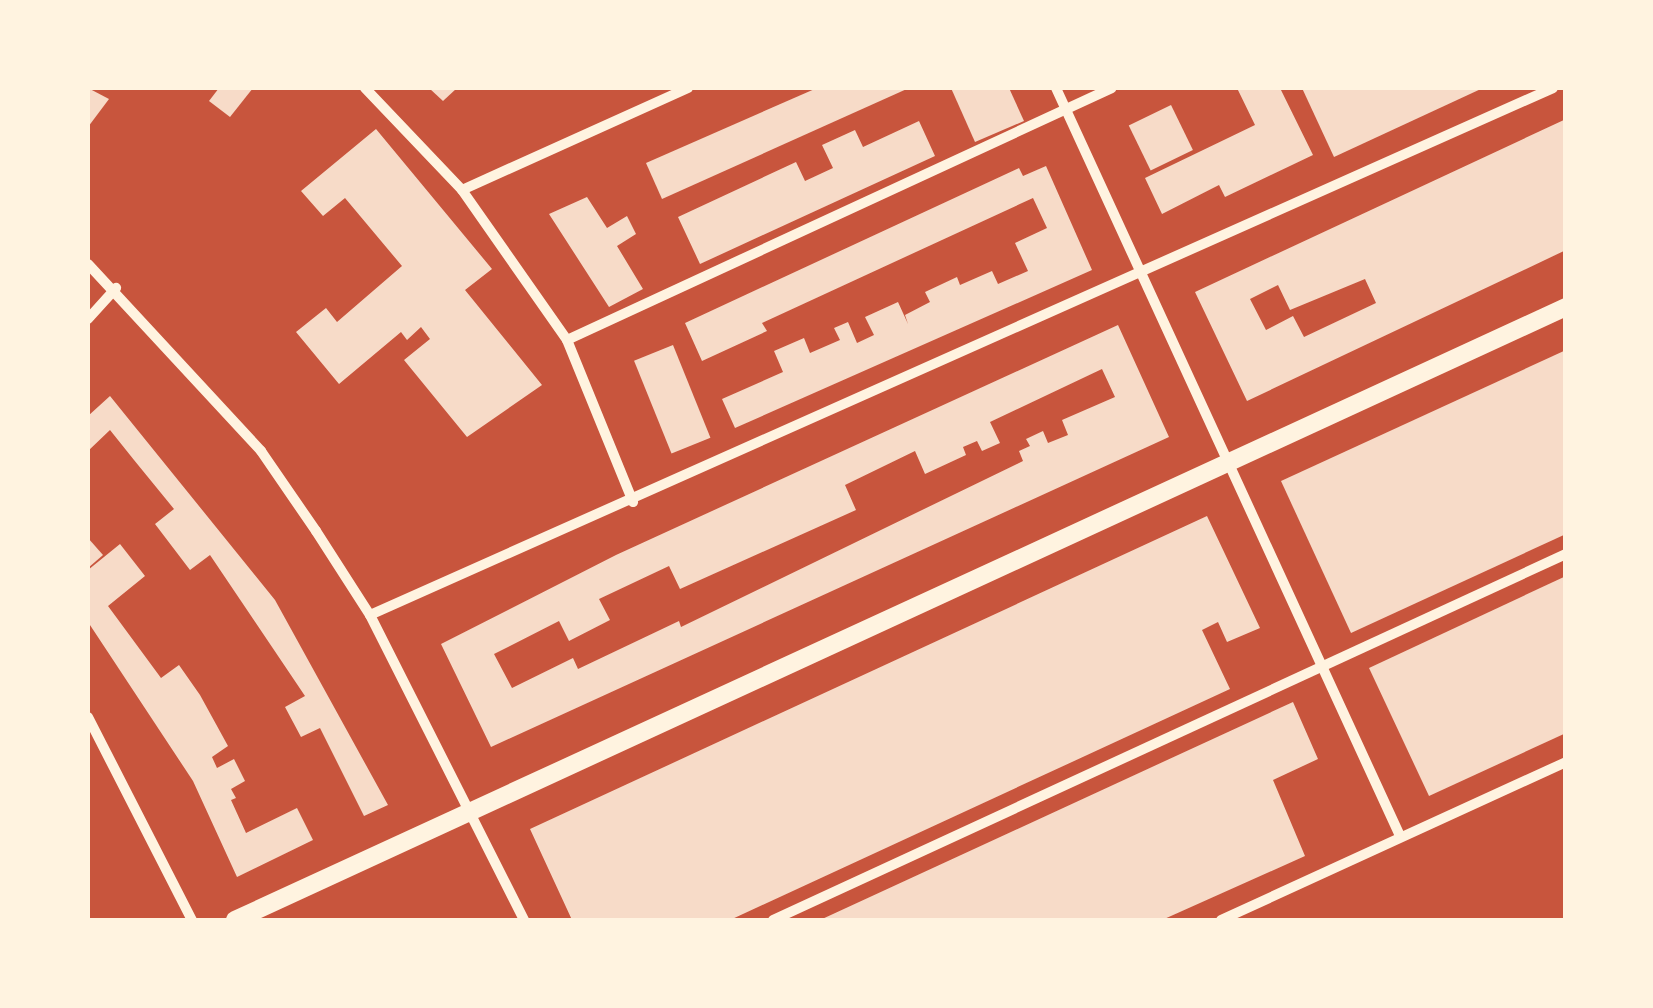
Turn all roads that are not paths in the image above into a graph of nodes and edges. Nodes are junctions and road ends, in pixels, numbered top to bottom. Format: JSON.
{"nodes":[{"id":1,"x":365,"y":88,"type":"edge"},
{"id":2,"x":688,"y":88,"type":"edge"},
{"id":3,"x":1056,"y":88,"type":"edge"},
{"id":4,"x":1112,"y":88,"type":"edge"},
{"id":5,"x":1553,"y":88,"type":"edge"},
{"id":6,"x":1065,"y":109,"type":"junction"},
{"id":7,"x":462,"y":190,"type":"junction"},
{"id":8,"x":88,"y":264,"type":"edge"},
{"id":9,"x":1143,"y":274,"type":"junction"},
{"id":10,"x":116,"y":288,"type":"junction"},
{"id":11,"x":1566,"y":307,"type":"edge"},
{"id":12,"x":88,"y":319,"type":"edge"},
{"id":13,"x":567,"y":340,"type":"junction"},
{"id":14,"x":1227,"y":464,"type":"junction"},
{"id":15,"x":633,"y":502,"type":"junction"},
{"id":16,"x":1566,"y":554,"type":"edge"},
{"id":17,"x":370,"y":615,"type":"junction"},
{"id":18,"x":1321,"y":668,"type":"junction"},
{"id":19,"x":88,"y":717,"type":"edge"},
{"id":20,"x":1566,"y":762,"type":"edge"},
{"id":21,"x":470,"y":813,"type":"junction"},
{"id":22,"x":1400,"y":836,"type":"junction"},
{"id":23,"x":192,"y":920,"type":"edge"},
{"id":24,"x":235,"y":920,"type":"edge"},
{"id":25,"x":524,"y":920,"type":"edge"},
{"id":26,"x":773,"y":920,"type":"edge"},
{"id":27,"x":1221,"y":920,"type":"edge"}],
"edges":[{"from":1,"to":7,"type":"street"},
{"from":2,"to":7,"type":"street"},
{"from":3,"to":6,"type":"street"},
{"from":4,"to":6,"type":"street"},
{"from":5,"to":9,"type":"street"},
{"from":6,"to":9,"type":"street"},
{"from":6,"to":13,"type":"street"},
{"from":7,"to":13,"type":"street"},
{"from":8,"to":10,"type":"street"},
{"from":9,"to":14,"type":"street"},
{"from":9,"to":15,"type":"street"},
{"from":10,"to":12,"type":"street"},
{"from":10,"to":17,"type":"street"},
{"from":11,"to":14,"type":"street"},
{"from":13,"to":15,"type":"street"},
{"from":14,"to":18,"type":"street"},
{"from":14,"to":21,"type":"street"},
{"from":15,"to":17,"type":"street"},
{"from":16,"to":18,"type":"street"},
{"from":17,"to":21,"type":"street"},
{"from":18,"to":22,"type":"street"},
{"from":18,"to":26,"type":"street"},
{"from":19,"to":23,"type":"street"},
{"from":20,"to":22,"type":"street"},
{"from":21,"to":24,"type":"street"},
{"from":21,"to":25,"type":"street"},
{"from":22,"to":27,"type":"street"}]}
